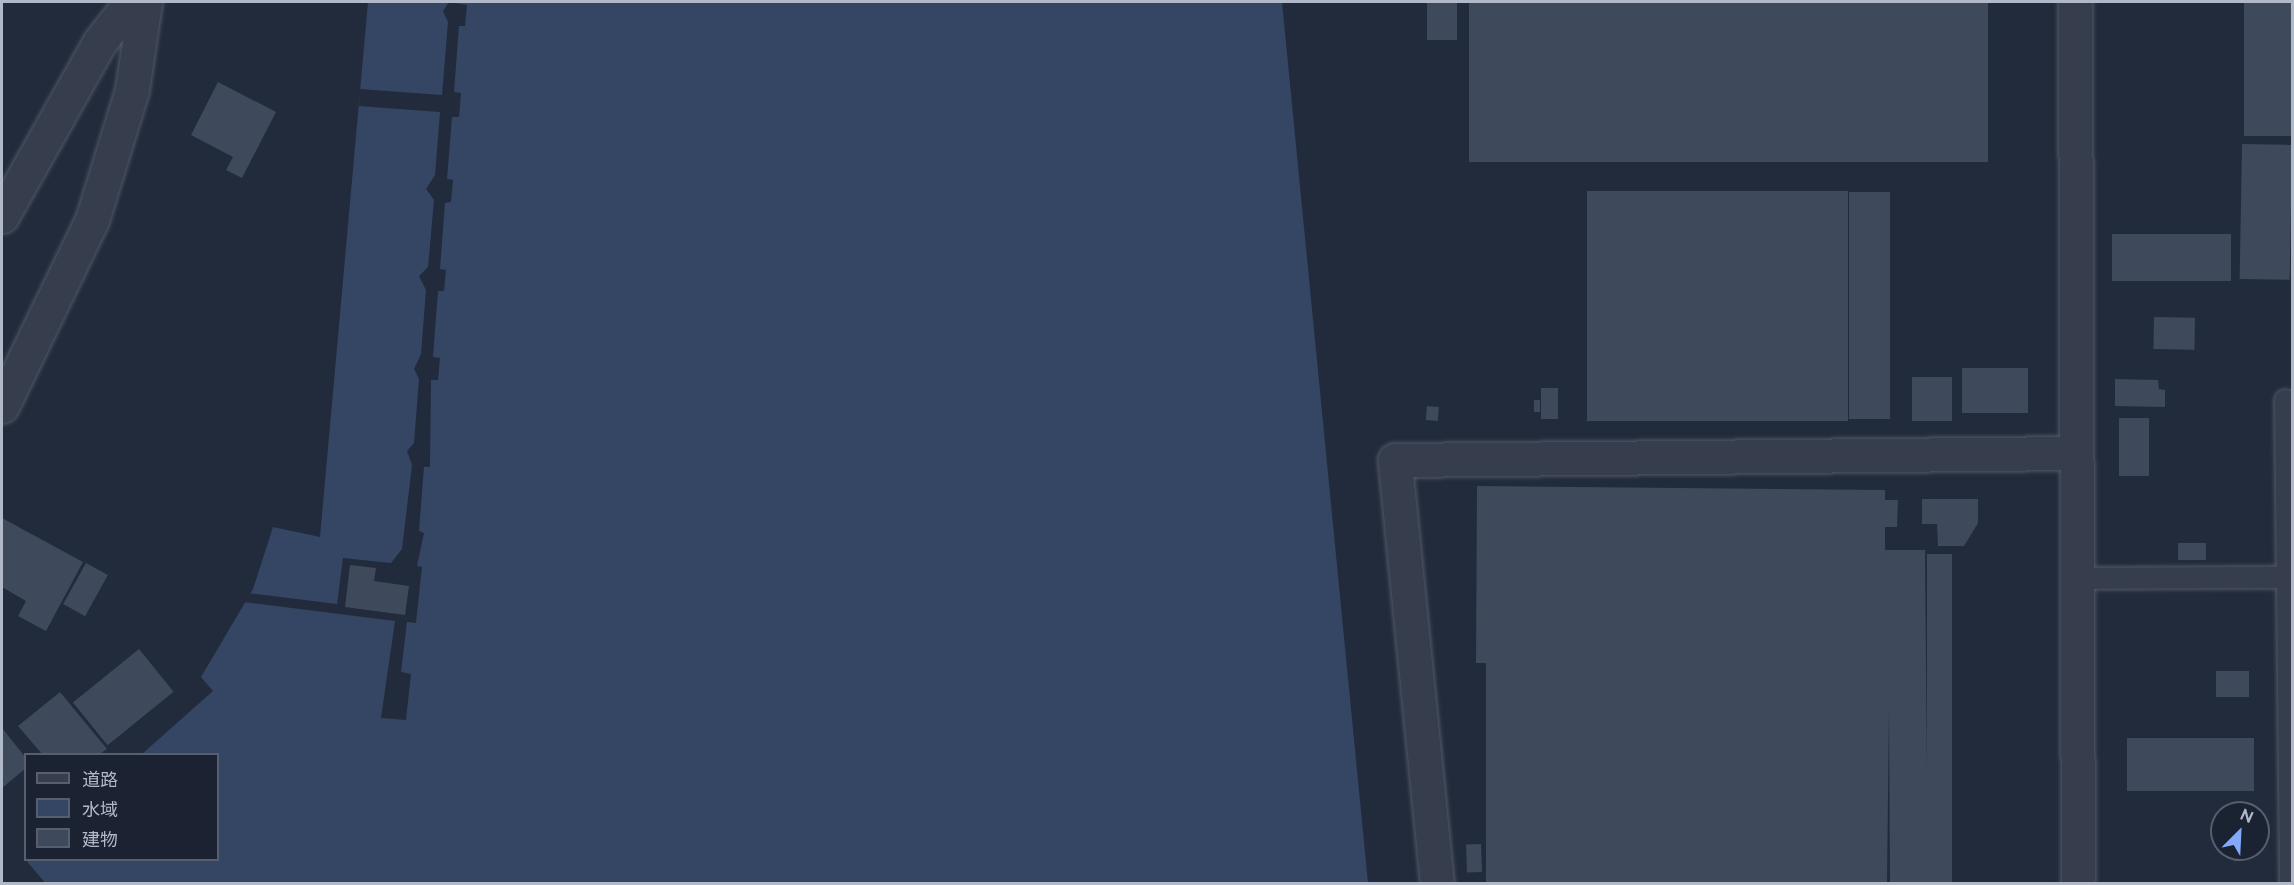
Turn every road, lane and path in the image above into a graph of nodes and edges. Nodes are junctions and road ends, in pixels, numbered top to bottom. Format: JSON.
{"nodes":[{"id":1,"x":131,"y":2,"type":"edge"},
{"id":2,"x":145,"y":2,"type":"edge"},
{"id":3,"x":2075,"y":2,"type":"edge"},
{"id":4,"x":2,"y":216,"type":"edge"},
{"id":5,"x":2285,"y":400,"type":"dead end"},
{"id":6,"x":2,"y":406,"type":"edge"},
{"id":7,"x":2076,"y":453,"type":"junction"},
{"id":8,"x":2077,"y":578,"type":"junction"},
{"id":9,"x":2289,"y":590,"type":"edge"},
{"id":10,"x":2291,"y":877,"type":"edge"},
{"id":11,"x":1437,"y":884,"type":"edge"},
{"id":12,"x":2078,"y":884,"type":"edge"}],
"edges":[{"from":1,"to":4,"type":"street"},
{"from":2,"to":6,"type":"street"},
{"from":3,"to":7,"type":"street"},
{"from":5,"to":9,"type":"lane"},
{"from":7,"to":8,"type":"street"},
{"from":7,"to":11,"type":"street"},
{"from":8,"to":9,"type":"lane"},
{"from":8,"to":12,"type":"street"},
{"from":9,"to":10,"type":"lane"}]}
